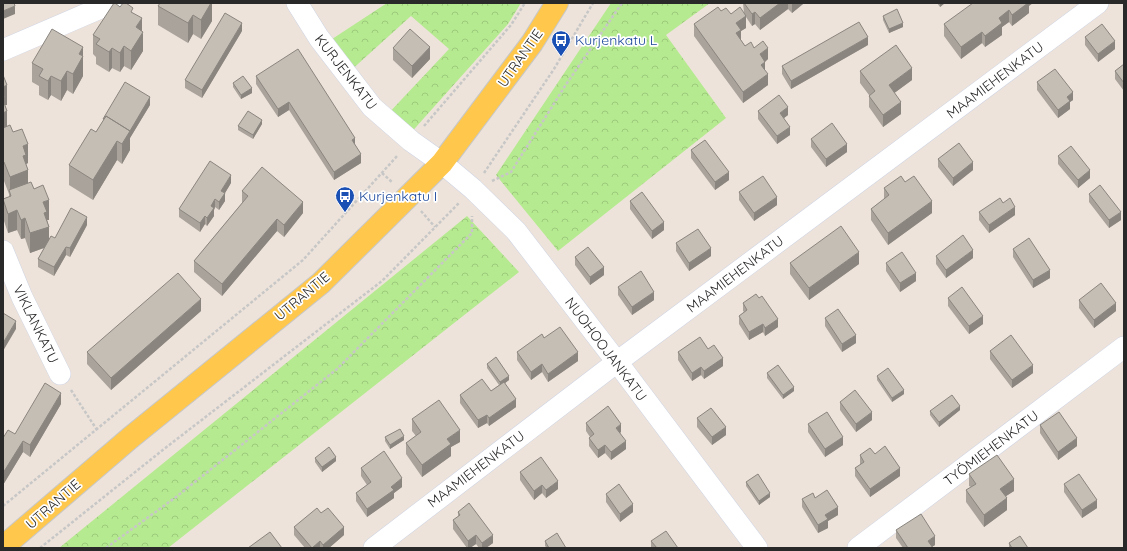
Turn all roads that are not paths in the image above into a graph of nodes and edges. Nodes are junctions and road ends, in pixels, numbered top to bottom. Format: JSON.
{"nodes":[{"id":1,"x":112,"y":3,"type":"edge"},
{"id":2,"x":297,"y":3,"type":"edge"},
{"id":3,"x":557,"y":3,"type":"edge"},
{"id":4,"x":1098,"y":3,"type":"edge"},
{"id":5,"x":3,"y":50,"type":"edge"},
{"id":6,"x":442,"y":164,"type":"junction"},
{"id":7,"x":3,"y":252,"type":"edge"},
{"id":8,"x":1124,"y":347,"type":"edge"},
{"id":9,"x":616,"y":362,"type":"junction"},
{"id":10,"x":60,"y":374,"type":"road end"},
{"id":11,"x":3,"y":547,"type":"edge"},
{"id":12,"x":374,"y":548,"type":"edge"},
{"id":13,"x":757,"y":548,"type":"edge"},
{"id":14,"x":858,"y":548,"type":"edge"}],
"edges":[{"from":1,"to":5,"type":"street"},
{"from":2,"to":6,"type":"street","name":"KURJENKATU"},
{"from":3,"to":6,"type":"main road","name":"UTRANTIE"},
{"from":4,"to":9,"type":"street","name":"MAAMIEHENKATU"},
{"from":6,"to":9,"type":"street","name":"NUOHOOJANKATU"},
{"from":6,"to":11,"type":"main road","name":"UTRANTIE"},
{"from":7,"to":10,"type":"street","name":"VIKLANKATU"},
{"from":8,"to":14,"type":"street","name":"TYÖMIEHENKATU"},
{"from":9,"to":12,"type":"street","name":"MAAMIEHENKATU"},
{"from":9,"to":13,"type":"street","name":"NUOHOOJANKATU"}]}
